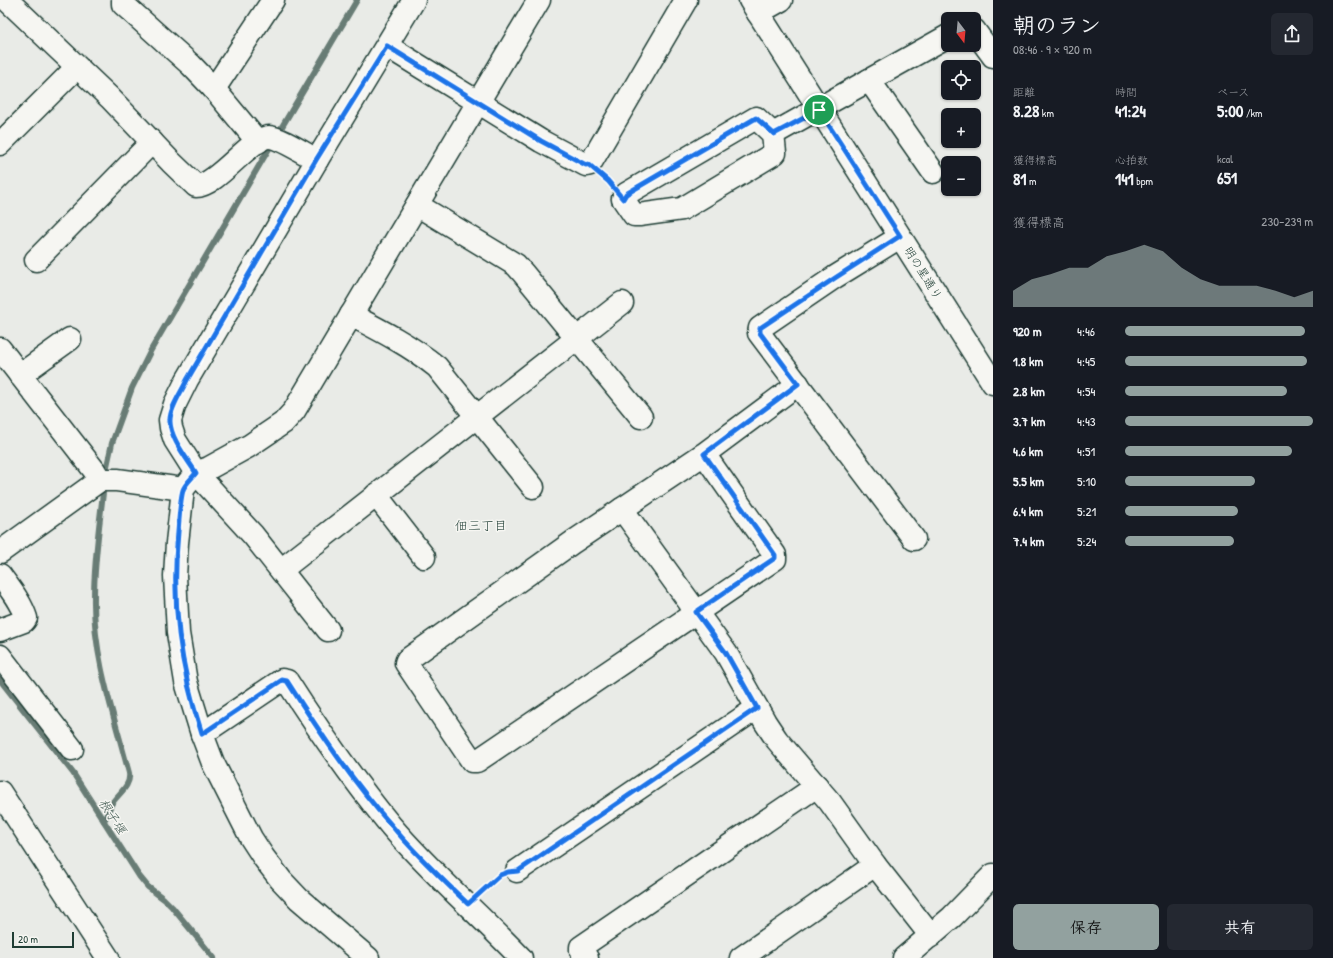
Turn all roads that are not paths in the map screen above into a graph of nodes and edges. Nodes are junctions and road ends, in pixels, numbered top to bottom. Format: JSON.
{"nodes":[{"id":1,"x":7,"y":0,"type":"edge"},
{"id":2,"x":123,"y":0,"type":"edge"},
{"id":3,"x":272,"y":0,"type":"edge"},
{"id":4,"x":414,"y":0,"type":"edge"},
{"id":5,"x":539,"y":0,"type":"edge"},
{"id":6,"x":686,"y":0,"type":"edge"},
{"id":7,"x":781,"y":0,"type":"edge"},
{"id":8,"x":754,"y":6,"type":"edge"},
{"id":9,"x":941,"y":40,"type":"edge"},
{"id":10,"x":981,"y":40,"type":"edge"},
{"id":11,"x":387,"y":46,"type":"junction"},
{"id":12,"x":993,"y":56,"type":"edge"},
{"id":13,"x":77,"y":67,"type":"junction"},
{"id":14,"x":870,"y":80,"type":"junction"},
{"id":15,"x":214,"y":89,"type":"junction"},
{"id":16,"x":478,"y":102,"type":"junction"},
{"id":17,"x":819,"y":110,"type":"junction"},
{"id":18,"x":774,"y":134,"type":"junction"},
{"id":19,"x":152,"y":142,"type":"junction"},
{"id":20,"x":258,"y":142,"type":"junction"},
{"id":21,"x":0,"y":144,"type":"edge"},
{"id":22,"x":316,"y":160,"type":"junction"},
{"id":23,"x":933,"y":172,"type":"dead end"},
{"id":24,"x":417,"y":204,"type":"junction"},
{"id":25,"x":900,"y":236,"type":"junction"},
{"id":26,"x":36,"y":260,"type":"dead end"},
{"id":27,"x":622,"y":303,"type":"dead end"},
{"id":28,"x":351,"y":315,"type":"junction"},
{"id":29,"x":70,"y":339,"type":"dead end"},
{"id":30,"x":576,"y":339,"type":"junction"},
{"id":31,"x":0,"y":349,"type":"edge"},
{"id":32,"x":20,"y":375,"type":"junction"},
{"id":33,"x":798,"y":384,"type":"junction"},
{"id":34,"x":993,"y":384,"type":"edge"},
{"id":35,"x":476,"y":416,"type":"junction"},
{"id":36,"x":641,"y":418,"type":"dead end"},
{"id":37,"x":704,"y":454,"type":"junction"},
{"id":38,"x":100,"y":480,"type":"junction"},
{"id":39,"x":190,"y":481,"type":"junction"},
{"id":40,"x":533,"y":487,"type":"dead end"},
{"id":41,"x":376,"y":495,"type":"junction"},
{"id":42,"x":622,"y":509,"type":"junction"},
{"id":43,"x":914,"y":539,"type":"dead end"},
{"id":44,"x":0,"y":552,"type":"edge"},
{"id":45,"x":424,"y":557,"type":"dead end"},
{"id":46,"x":281,"y":570,"type":"junction"},
{"id":47,"x":0,"y":575,"type":"edge"},
{"id":48,"x":696,"y":612,"type":"junction"},
{"id":49,"x":0,"y":630,"type":"edge"},
{"id":50,"x":328,"y":630,"type":"dead end"},
{"id":51,"x":0,"y":656,"type":"edge"},
{"id":52,"x":757,"y":708,"type":"junction"},
{"id":53,"x":202,"y":734,"type":"junction"},
{"id":54,"x":72,"y":749,"type":"dead end"},
{"id":55,"x":817,"y":786,"type":"junction"},
{"id":56,"x":0,"y":792,"type":"edge"},
{"id":57,"x":875,"y":865,"type":"junction"},
{"id":58,"x":518,"y":871,"type":"road end"},
{"id":59,"x":993,"y":875,"type":"edge"},
{"id":60,"x":931,"y":936,"type":"junction"},
{"id":61,"x":108,"y":958,"type":"edge"},
{"id":62,"x":368,"y":958,"type":"edge"},
{"id":63,"x":520,"y":958,"type":"edge"},
{"id":64,"x":587,"y":958,"type":"edge"},
{"id":65,"x":741,"y":958,"type":"edge"},
{"id":66,"x":904,"y":958,"type":"edge"}],
"edges":[{"from":1,"to":13,"type":"street"},
{"from":2,"to":15,"type":"street"},
{"from":3,"to":15,"type":"street"},
{"from":4,"to":11,"type":"street"},
{"from":5,"to":16,"type":"street"},
{"from":6,"to":16,"type":"street"},
{"from":7,"to":8,"type":"street"},
{"from":8,"to":17,"type":"street","name":"明の星通り"},
{"from":9,"to":14,"type":"street"},
{"from":10,"to":12,"type":"street"},
{"from":11,"to":16,"type":"street"},
{"from":11,"to":22,"type":"street"},
{"from":13,"to":19,"type":"street"},
{"from":13,"to":21,"type":"street"},
{"from":14,"to":17,"type":"street"},
{"from":14,"to":23,"type":"street"},
{"from":15,"to":20,"type":"street"},
{"from":16,"to":24,"type":"street"},
{"from":17,"to":18,"type":"street"},
{"from":17,"to":25,"type":"street","name":"明の星通り"},
{"from":18,"to":18,"type":"street"},
{"from":19,"to":20,"type":"street"},
{"from":19,"to":26,"type":"street"},
{"from":20,"to":22,"type":"street"},
{"from":22,"to":39,"type":"street"},
{"from":24,"to":28,"type":"street"},
{"from":24,"to":30,"type":"street"},
{"from":25,"to":33,"type":"street"},
{"from":25,"to":34,"type":"street","name":"明の星通り"},
{"from":27,"to":30,"type":"street"},
{"from":28,"to":35,"type":"street"},
{"from":28,"to":39,"type":"street"},
{"from":29,"to":32,"type":"street"},
{"from":30,"to":35,"type":"street"},
{"from":30,"to":36,"type":"street"},
{"from":31,"to":32,"type":"street"},
{"from":32,"to":38,"type":"street"},
{"from":33,"to":37,"type":"street"},
{"from":33,"to":43,"type":"street"},
{"from":35,"to":40,"type":"street"},
{"from":35,"to":41,"type":"street"},
{"from":37,"to":42,"type":"street"},
{"from":37,"to":48,"type":"street"},
{"from":38,"to":39,"type":"street"},
{"from":38,"to":44,"type":"street"},
{"from":39,"to":46,"type":"street"},
{"from":39,"to":53,"type":"street"},
{"from":41,"to":45,"type":"street"},
{"from":41,"to":46,"type":"street"},
{"from":42,"to":48,"type":"street"},
{"from":42,"to":48,"type":"street"},
{"from":46,"to":50,"type":"street"},
{"from":47,"to":49,"type":"street"},
{"from":48,"to":52,"type":"street"},
{"from":51,"to":54,"type":"street"},
{"from":52,"to":55,"type":"street"},
{"from":52,"to":58,"type":"street"},
{"from":53,"to":62,"type":"street"},
{"from":53,"to":63,"type":"street"},
{"from":55,"to":57,"type":"street"},
{"from":55,"to":64,"type":"street"},
{"from":56,"to":61,"type":"street"},
{"from":57,"to":60,"type":"street"},
{"from":57,"to":65,"type":"street"},
{"from":59,"to":60,"type":"street"},
{"from":60,"to":66,"type":"street"}]}
